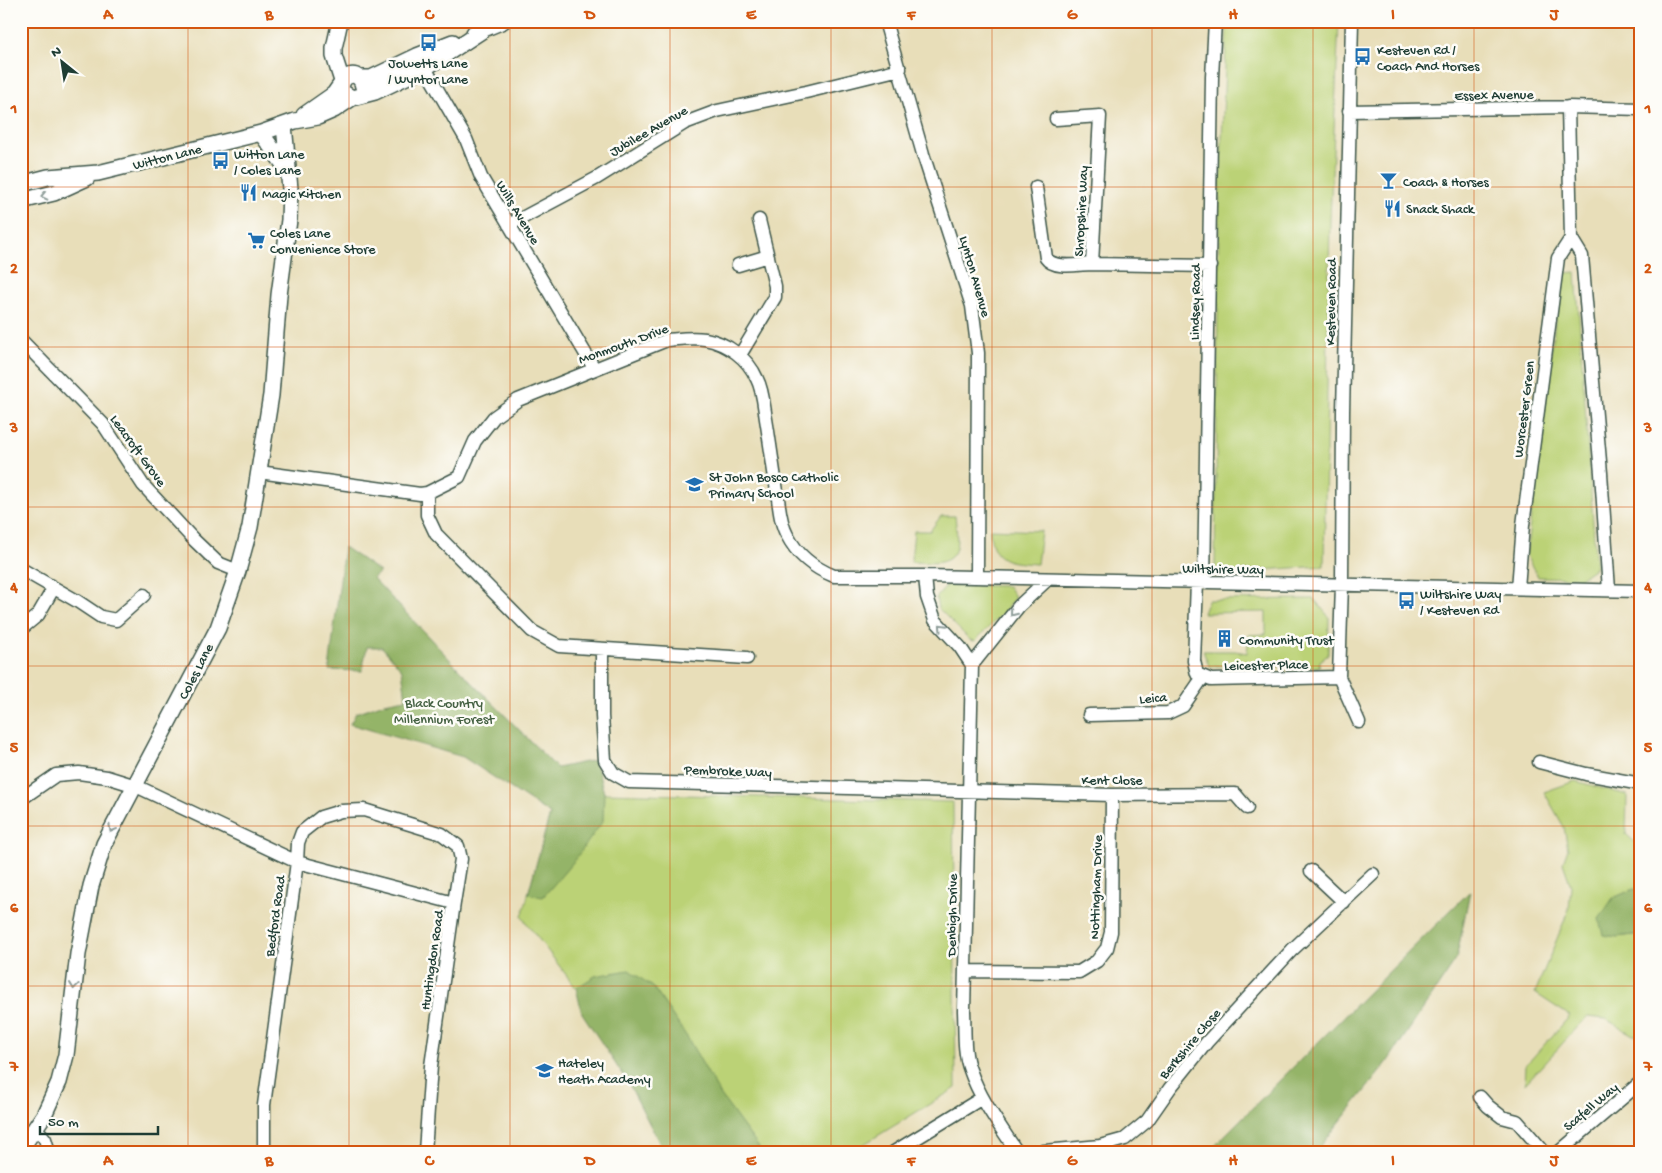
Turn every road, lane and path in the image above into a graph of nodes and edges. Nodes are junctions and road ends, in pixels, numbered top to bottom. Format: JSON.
{"nodes":[{"id":1,"x":503,"y":21,"type":"edge"},
{"id":2,"x":885,"y":21,"type":"edge"},
{"id":3,"x":1215,"y":21,"type":"edge"},
{"id":4,"x":1352,"y":21,"type":"edge"},
{"id":5,"x":339,"y":27,"type":"edge"},
{"id":6,"x":483,"y":30,"type":"junction"},
{"id":7,"x":396,"y":66,"type":"junction"},
{"id":8,"x":425,"y":68,"type":"junction"},
{"id":9,"x":900,"y":69,"type":"junction"},
{"id":10,"x":349,"y":80,"type":"junction"},
{"id":11,"x":355,"y":96,"type":"junction"},
{"id":12,"x":1568,"y":108,"type":"junction"},
{"id":13,"x":1641,"y":109,"type":"edge"},
{"id":14,"x":1349,"y":111,"type":"junction"},
{"id":15,"x":1056,"y":119,"type":"dead end"},
{"id":16,"x":289,"y":123,"type":"junction"},
{"id":17,"x":260,"y":133,"type":"junction"},
{"id":18,"x":287,"y":169,"type":"junction"},
{"id":19,"x":98,"y":173,"type":"junction"},
{"id":20,"x":21,"y":184,"type":"edge"},
{"id":21,"x":1036,"y":187,"type":"dead end"},
{"id":22,"x":21,"y":201,"type":"edge"},
{"id":23,"x":759,"y":220,"type":"dead end"},
{"id":24,"x":510,"y":225,"type":"junction"},
{"id":25,"x":1571,"y":238,"type":"junction"},
{"id":26,"x":768,"y":256,"type":"junction"},
{"id":27,"x":1092,"y":264,"type":"junction"},
{"id":28,"x":738,"y":265,"type":"dead end"},
{"id":29,"x":1210,"y":266,"type":"junction"},
{"id":30,"x":21,"y":340,"type":"edge"},
{"id":31,"x":740,"y":354,"type":"junction"},
{"id":32,"x":594,"y":368,"type":"junction"},
{"id":33,"x":258,"y":472,"type":"junction"},
{"id":34,"x":427,"y":494,"type":"junction"},
{"id":35,"x":808,"y":562,"type":"joint"},
{"id":36,"x":21,"y":569,"type":"edge"},
{"id":37,"x":238,"y":571,"type":"junction"},
{"id":38,"x":924,"y":576,"type":"junction"},
{"id":39,"x":977,"y":577,"type":"junction"},
{"id":40,"x":1048,"y":579,"type":"junction"},
{"id":41,"x":1201,"y":583,"type":"junction"},
{"id":42,"x":1342,"y":584,"type":"junction"},
{"id":43,"x":53,"y":588,"type":"junction"},
{"id":44,"x":1518,"y":588,"type":"junction"},
{"id":45,"x":1609,"y":590,"type":"junction"},
{"id":46,"x":1641,"y":591,"type":"edge"},
{"id":47,"x":144,"y":595,"type":"dead end"},
{"id":48,"x":21,"y":629,"type":"edge"},
{"id":49,"x":602,"y":650,"type":"junction"},
{"id":50,"x":747,"y":658,"type":"dead end"},
{"id":51,"x":972,"y":665,"type":"junction"},
{"id":52,"x":1203,"y":677,"type":"junction"},
{"id":53,"x":1339,"y":677,"type":"junction"},
{"id":54,"x":1089,"y":715,"type":"dead end"},
{"id":55,"x":1359,"y":722,"type":"dead end"},
{"id":56,"x":1539,"y":762,"type":"dead end"},
{"id":57,"x":1641,"y":784,"type":"edge"},
{"id":58,"x":136,"y":786,"type":"junction"},
{"id":59,"x":969,"y":792,"type":"junction"},
{"id":60,"x":1112,"y":795,"type":"junction"},
{"id":61,"x":21,"y":799,"type":"edge"},
{"id":62,"x":1248,"y":808,"type":"dead end"},
{"id":63,"x":297,"y":862,"type":"junction"},
{"id":64,"x":1311,"y":871,"type":"dead end"},
{"id":65,"x":1373,"y":874,"type":"dead end"},
{"id":66,"x":1344,"y":902,"type":"junction"},
{"id":67,"x":454,"y":903,"type":"junction"},
{"id":68,"x":965,"y":971,"type":"junction"},
{"id":69,"x":1641,"y":1082,"type":"edge"},
{"id":70,"x":1480,"y":1097,"type":"dead end"},
{"id":71,"x":982,"y":1098,"type":"junction"},
{"id":72,"x":36,"y":1128,"type":"junction"},
{"id":73,"x":21,"y":1149,"type":"edge"},
{"id":74,"x":49,"y":1152,"type":"edge"},
{"id":75,"x":264,"y":1152,"type":"edge"},
{"id":76,"x":425,"y":1152,"type":"edge"},
{"id":77,"x":894,"y":1152,"type":"edge"},
{"id":78,"x":1017,"y":1152,"type":"edge"},
{"id":79,"x":1034,"y":1152,"type":"edge"},
{"id":80,"x":1544,"y":1152,"type":"edge"},
{"id":81,"x":1559,"y":1152,"type":"edge"}],
"edges":[{"from":1,"to":6,"type":"street"},
{"from":2,"to":9,"type":"street","name":"Lynton Avenue"},
{"from":3,"to":29,"type":"street","name":"Lindsey Road"},
{"from":4,"to":14,"type":"street","name":"Kesteven Road"},
{"from":5,"to":10,"type":"street"},
{"from":6,"to":7,"type":"street"},
{"from":6,"to":8,"type":"street","name":"Witton Lane"},
{"from":7,"to":8,"type":"street"},
{"from":7,"to":10,"type":"street"},
{"from":8,"to":11,"type":"street","name":"Witton Lane"},
{"from":8,"to":24,"type":"street","name":"Wills Avenue"},
{"from":9,"to":24,"type":"street","name":"Jubilee Avenue"},
{"from":9,"to":39,"type":"street","name":"Lynton Avenue"},
{"from":10,"to":11,"type":"street"},
{"from":10,"to":11,"type":"street"},
{"from":10,"to":16,"type":"street","name":"Witton Lane"},
{"from":11,"to":16,"type":"street","name":"Witton Lane"},
{"from":12,"to":13,"type":"street","name":"Essex Avenue"},
{"from":12,"to":14,"type":"street","name":"Essex Avenue"},
{"from":12,"to":25,"type":"street"},
{"from":14,"to":42,"type":"street","name":"Kesteven Road"},
{"from":15,"to":27,"type":"street","name":"Shropshire Way"},
{"from":16,"to":17,"type":"street","name":"Witton Lane"},
{"from":16,"to":18,"type":"street","name":"Coles Lane"},
{"from":17,"to":18,"type":"street"},
{"from":17,"to":19,"type":"street","name":"Witton Lane"},
{"from":18,"to":33,"type":"street","name":"Coles Lane"},
{"from":19,"to":20,"type":"street","name":"Witton Lane"},
{"from":19,"to":22,"type":"street","name":"Witton Lane","one_way":true},
{"from":21,"to":27,"type":"street"},
{"from":23,"to":26,"type":"street"},
{"from":24,"to":32,"type":"street","name":"Wills Avenue"},
{"from":25,"to":44,"type":"street","name":"Worcester Green"},
{"from":25,"to":45,"type":"street"},
{"from":26,"to":28,"type":"street"},
{"from":26,"to":31,"type":"street"},
{"from":27,"to":29,"type":"street","name":"Shropshire Way"},
{"from":29,"to":41,"type":"street","name":"Lindsey Road"},
{"from":30,"to":37,"type":"street","name":"Leacroft Grove"},
{"from":31,"to":32,"type":"street","name":"Monmouth Drive"},
{"from":31,"to":35,"type":"street","name":"Monmouth Drive"},
{"from":32,"to":34,"type":"street","name":"Monmouth Drive"},
{"from":33,"to":34,"type":"street"},
{"from":33,"to":37,"type":"street","name":"Coles Lane"},
{"from":34,"to":49,"type":"street"},
{"from":35,"to":38,"type":"street","name":"Wiltshire Way"},
{"from":36,"to":43,"type":"street"},
{"from":37,"to":58,"type":"street","name":"Coles Lane"},
{"from":38,"to":39,"type":"street","name":"Wiltshire Way"},
{"from":51,"to":38,"type":"street","one_way":true},
{"from":39,"to":40,"type":"street","name":"Wiltshire Way"},
{"from":40,"to":41,"type":"street","name":"Wiltshire Way"},
{"from":40,"to":51,"type":"street","one_way":true},
{"from":41,"to":42,"type":"street","name":"Wiltshire Way"},
{"from":41,"to":52,"type":"street"},
{"from":42,"to":44,"type":"street","name":"Wiltshire Way"},
{"from":42,"to":53,"type":"street"},
{"from":43,"to":47,"type":"street"},
{"from":43,"to":48,"type":"street"},
{"from":44,"to":45,"type":"street","name":"Wiltshire Way"},
{"from":45,"to":46,"type":"street","name":"Wiltshire Way"},
{"from":49,"to":50,"type":"street"},
{"from":49,"to":59,"type":"street","name":"Pembroke Way"},
{"from":51,"to":59,"type":"street","name":"Denbigh Drive"},
{"from":52,"to":53,"type":"street","name":"Leicester Place"},
{"from":52,"to":54,"type":"street","name":"Leica"},
{"from":53,"to":55,"type":"street"},
{"from":56,"to":57,"type":"street"},
{"from":58,"to":61,"type":"street","name":"Bedford Road"},
{"from":58,"to":63,"type":"street","name":"Bedford Road"},
{"from":58,"to":72,"type":"street","name":"Coles Lane","one_way":true},
{"from":59,"to":60,"type":"street","name":"Kent Close"},
{"from":59,"to":68,"type":"street","name":"Denbigh Drive"},
{"from":60,"to":62,"type":"street","name":"Kent Close"},
{"from":60,"to":68,"type":"street","name":"Nottingham Drive"},
{"from":63,"to":67,"type":"street","name":"Huntingdon Road"},
{"from":63,"to":67,"type":"street"},
{"from":63,"to":75,"type":"street","name":"Bedford Road"},
{"from":64,"to":66,"type":"street"},
{"from":65,"to":66,"type":"street","name":"Berkshire Close"},
{"from":66,"to":79,"type":"street","name":"Berkshire Close"},
{"from":67,"to":76,"type":"street","name":"Huntingdon Road"},
{"from":68,"to":71,"type":"street","name":"Denbigh Drive"},
{"from":69,"to":81,"type":"street","name":"Scafell Way"},
{"from":70,"to":80,"type":"street"},
{"from":71,"to":77,"type":"street"},
{"from":71,"to":78,"type":"street","name":"Denbigh Drive"},
{"from":72,"to":73,"type":"street","name":"Coles Lane"},
{"from":72,"to":74,"type":"street"}]}
